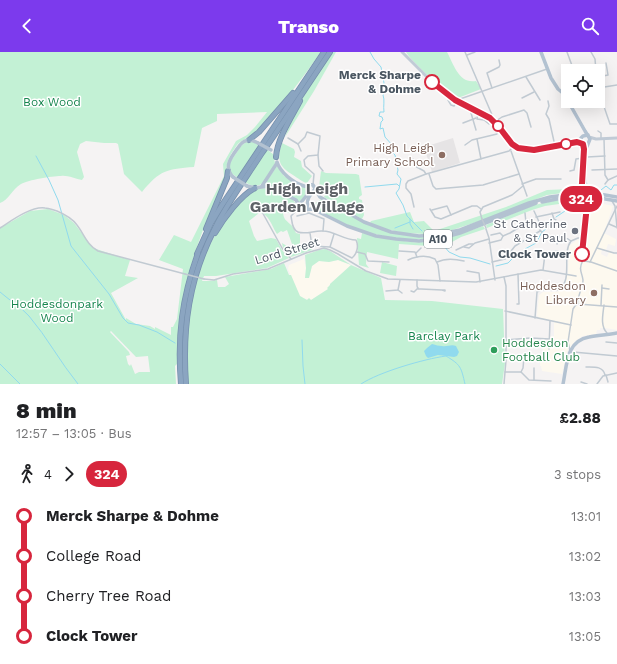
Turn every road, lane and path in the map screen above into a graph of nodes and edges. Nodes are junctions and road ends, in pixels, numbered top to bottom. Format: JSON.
{"nodes":[{"id":1,"x":330,"y":52,"type":"edge"},
{"id":2,"x":402,"y":52,"type":"edge"},
{"id":3,"x":466,"y":52,"type":"edge"},
{"id":4,"x":476,"y":52,"type":"edge"},
{"id":5,"x":541,"y":52,"type":"edge"},
{"id":6,"x":567,"y":52,"type":"edge"},
{"id":7,"x":591,"y":52,"type":"edge"},
{"id":8,"x":322,"y":54,"type":"edge"},
{"id":9,"x":467,"y":55,"type":"junction"},
{"id":10,"x":499,"y":60,"type":"dead end"},
{"id":11,"x":606,"y":63,"type":"dead end"},
{"id":12,"x":571,"y":64,"type":"edge"},
{"id":13,"x":595,"y":64,"type":"edge"},
{"id":14,"x":547,"y":69,"type":"junction"},
{"id":15,"x":318,"y":70,"type":"junction"},
{"id":16,"x":605,"y":76,"type":"edge"},
{"id":17,"x":526,"y":77,"type":"junction"},
{"id":18,"x":617,"y":85,"type":"edge"},
{"id":19,"x":605,"y":86,"type":"edge"},
{"id":20,"x":492,"y":88,"type":"junction"},
{"id":21,"x":561,"y":89,"type":"edge"},
{"id":22,"x":483,"y":91,"type":"junction"},
{"id":23,"x":534,"y":92,"type":"junction"},
{"id":24,"x":522,"y":98,"type":"dead end"},
{"id":25,"x":448,"y":100,"type":"dead end"},
{"id":26,"x":540,"y":100,"type":"dead end"},
{"id":27,"x":456,"y":101,"type":"junction"},
{"id":28,"x":548,"y":101,"type":"dead end"},
{"id":29,"x":574,"y":108,"type":"edge"},
{"id":30,"x":605,"y":108,"type":"edge"},
{"id":31,"x":478,"y":112,"type":"junction"},
{"id":32,"x":471,"y":113,"type":"dead end"},
{"id":33,"x":476,"y":118,"type":"junction"},
{"id":34,"x":493,"y":118,"type":"junction"},
{"id":35,"x":473,"y":120,"type":"junction"},
{"id":36,"x":463,"y":123,"type":"dead end"},
{"id":37,"x":496,"y":123,"type":"junction"},
{"id":38,"x":489,"y":124,"type":"dead end"},
{"id":39,"x":617,"y":124,"type":"edge"},
{"id":40,"x":531,"y":127,"type":"dead end"},
{"id":41,"x":476,"y":130,"type":"dead end"},
{"id":42,"x":585,"y":131,"type":"junction"},
{"id":43,"x":598,"y":131,"type":"dead end"},
{"id":44,"x":497,"y":134,"type":"dead end"},
{"id":45,"x":589,"y":136,"type":"junction"},
{"id":46,"x":582,"y":137,"type":"junction"},
{"id":47,"x":288,"y":138,"type":"dead end"},
{"id":48,"x":617,"y":138,"type":"edge"},
{"id":49,"x":477,"y":139,"type":"junction"},
{"id":50,"x":602,"y":139,"type":"junction"},
{"id":51,"x":249,"y":140,"type":"junction"},
{"id":52,"x":577,"y":142,"type":"junction"},
{"id":53,"x":298,"y":144,"type":"junction"},
{"id":54,"x":584,"y":144,"type":"junction"},
{"id":55,"x":465,"y":145,"type":"dead end"},
{"id":56,"x":514,"y":146,"type":"junction"},
{"id":57,"x":555,"y":146,"type":"junction"},
{"id":58,"x":511,"y":150,"type":"junction"},
{"id":59,"x":301,"y":151,"type":"dead end"},
{"id":60,"x":318,"y":155,"type":"junction"},
{"id":61,"x":605,"y":156,"type":"junction"},
{"id":62,"x":585,"y":158,"type":"junction"},
{"id":63,"x":413,"y":159,"type":"dead end"},
{"id":64,"x":481,"y":159,"type":"junction"},
{"id":65,"x":277,"y":160,"type":"junction"},
{"id":66,"x":605,"y":169,"type":"junction"},
{"id":67,"x":617,"y":169,"type":"edge"},
{"id":68,"x":592,"y":170,"type":"dead end"},
{"id":69,"x":228,"y":171,"type":"junction"},
{"id":70,"x":323,"y":171,"type":"dead end"},
{"id":71,"x":570,"y":171,"type":"dead end"},
{"id":72,"x":426,"y":174,"type":"junction"},
{"id":73,"x":429,"y":174,"type":"junction"},
{"id":74,"x":519,"y":174,"type":"junction"},
{"id":75,"x":559,"y":176,"type":"dead end"},
{"id":76,"x":617,"y":176,"type":"edge"},
{"id":77,"x":608,"y":180,"type":"junction"},
{"id":78,"x":311,"y":184,"type":"junction"},
{"id":79,"x":605,"y":184,"type":"dead end"},
{"id":80,"x":523,"y":185,"type":"junction"},
{"id":81,"x":261,"y":187,"type":"junction"},
{"id":82,"x":586,"y":187,"type":"junction"},
{"id":83,"x":255,"y":188,"type":"junction"},
{"id":84,"x":315,"y":189,"type":"junction"},
{"id":85,"x":580,"y":190,"type":"junction"},
{"id":86,"x":593,"y":192,"type":"junction"},
{"id":87,"x":527,"y":196,"type":"dead end"},
{"id":88,"x":617,"y":197,"type":"edge"},
{"id":89,"x":580,"y":198,"type":"junction"},
{"id":90,"x":591,"y":200,"type":"junction"},
{"id":91,"x":612,"y":200,"type":"junction"},
{"id":92,"x":617,"y":201,"type":"edge"},
{"id":93,"x":586,"y":203,"type":"junction"},
{"id":94,"x":414,"y":207,"type":"dead end"},
{"id":95,"x":616,"y":207,"type":"edge"},
{"id":96,"x":300,"y":208,"type":"junction"},
{"id":97,"x":481,"y":208,"type":"junction"},
{"id":98,"x":307,"y":209,"type":"junction"},
{"id":99,"x":261,"y":210,"type":"dead end"},
{"id":100,"x":534,"y":211,"type":"dead end"},
{"id":101,"x":560,"y":212,"type":"dead end"},
{"id":102,"x":525,"y":213,"type":"dead end"},
{"id":103,"x":552,"y":213,"type":"junction"},
{"id":104,"x":452,"y":215,"type":"junction"},
{"id":105,"x":296,"y":216,"type":"dead end"},
{"id":106,"x":536,"y":217,"type":"junction"},
{"id":107,"x":556,"y":220,"type":"dead end"},
{"id":108,"x":526,"y":223,"type":"junction"},
{"id":109,"x":609,"y":224,"type":"junction"},
{"id":110,"x":531,"y":226,"type":"dead end"},
{"id":111,"x":0,"y":228,"type":"edge"},
{"id":112,"x":617,"y":228,"type":"edge"},
{"id":113,"x":323,"y":231,"type":"junction"},
{"id":114,"x":541,"y":231,"type":"junction"},
{"id":115,"x":310,"y":233,"type":"junction"},
{"id":116,"x":334,"y":234,"type":"junction"},
{"id":117,"x":544,"y":235,"type":"dead end"},
{"id":118,"x":492,"y":236,"type":"dead end"},
{"id":119,"x":503,"y":236,"type":"junction"},
{"id":120,"x":584,"y":238,"type":"junction"},
{"id":121,"x":489,"y":239,"type":"junction"},
{"id":122,"x":571,"y":241,"type":"junction"},
{"id":123,"x":489,"y":243,"type":"junction"},
{"id":124,"x":557,"y":244,"type":"dead end"},
{"id":125,"x":330,"y":247,"type":"junction"},
{"id":126,"x":421,"y":248,"type":"dead end"},
{"id":127,"x":597,"y":248,"type":"junction"},
{"id":128,"x":456,"y":250,"type":"dead end"},
{"id":129,"x":399,"y":251,"type":"dead end"},
{"id":130,"x":558,"y":251,"type":"dead end"},
{"id":131,"x":357,"y":252,"type":"junction"},
{"id":132,"x":406,"y":252,"type":"junction"},
{"id":133,"x":416,"y":253,"type":"junction"},
{"id":134,"x":617,"y":253,"type":"edge"},
{"id":135,"x":197,"y":254,"type":"junction"},
{"id":136,"x":406,"y":255,"type":"dead end"},
{"id":137,"x":417,"y":257,"type":"junction"},
{"id":138,"x":291,"y":259,"type":"junction"},
{"id":139,"x":408,"y":260,"type":"dead end"},
{"id":140,"x":583,"y":260,"type":"junction"},
{"id":141,"x":464,"y":261,"type":"dead end"},
{"id":142,"x":389,"y":262,"type":"dead end"},
{"id":143,"x":437,"y":262,"type":"junction"},
{"id":144,"x":492,"y":262,"type":"junction"},
{"id":145,"x":590,"y":262,"type":"junction"},
{"id":146,"x":543,"y":270,"type":"junction"},
{"id":147,"x":467,"y":271,"type":"dead end"},
{"id":148,"x":617,"y":271,"type":"edge"},
{"id":149,"x":196,"y":273,"type":"junction"},
{"id":150,"x":518,"y":274,"type":"junction"},
{"id":151,"x":566,"y":274,"type":"junction"},
{"id":152,"x":576,"y":276,"type":"dead end"},
{"id":153,"x":504,"y":277,"type":"junction"},
{"id":154,"x":400,"y":280,"type":"junction"},
{"id":155,"x":417,"y":280,"type":"junction"},
{"id":156,"x":495,"y":280,"type":"junction"},
{"id":157,"x":440,"y":281,"type":"junction"},
{"id":158,"x":480,"y":282,"type":"junction"},
{"id":159,"x":602,"y":285,"type":"dead end"},
{"id":160,"x":418,"y":288,"type":"junction"},
{"id":161,"x":602,"y":288,"type":"junction"},
{"id":162,"x":398,"y":290,"type":"junction"},
{"id":163,"x":442,"y":290,"type":"dead end"},
{"id":164,"x":609,"y":290,"type":"dead end"},
{"id":165,"x":386,"y":291,"type":"dead end"},
{"id":166,"x":411,"y":291,"type":"dead end"},
{"id":167,"x":402,"y":293,"type":"dead end"},
{"id":168,"x":516,"y":304,"type":"dead end"},
{"id":169,"x":578,"y":304,"type":"junction"},
{"id":170,"x":602,"y":305,"type":"junction"},
{"id":171,"x":617,"y":307,"type":"edge"},
{"id":172,"x":505,"y":311,"type":"junction"},
{"id":173,"x":535,"y":318,"type":"junction"},
{"id":174,"x":550,"y":321,"type":"junction"},
{"id":175,"x":571,"y":325,"type":"junction"},
{"id":176,"x":604,"y":330,"type":"junction"},
{"id":177,"x":617,"y":333,"type":"edge"},
{"id":178,"x":608,"y":334,"type":"junction"},
{"id":179,"x":601,"y":335,"type":"junction"},
{"id":180,"x":550,"y":339,"type":"junction"},
{"id":181,"x":506,"y":340,"type":"junction"},
{"id":182,"x":606,"y":342,"type":"dead end"},
{"id":183,"x":617,"y":343,"type":"edge"},
{"id":184,"x":549,"y":350,"type":"dead end"},
{"id":185,"x":570,"y":351,"type":"junction"},
{"id":186,"x":534,"y":356,"type":"dead end"},
{"id":187,"x":617,"y":356,"type":"edge"},
{"id":188,"x":518,"y":357,"type":"dead end"},
{"id":189,"x":524,"y":357,"type":"junction"},
{"id":190,"x":586,"y":367,"type":"dead end"},
{"id":191,"x":534,"y":368,"type":"dead end"},
{"id":192,"x":505,"y":372,"type":"junction"},
{"id":193,"x":521,"y":372,"type":"junction"},
{"id":194,"x":617,"y":373,"type":"edge"},
{"id":195,"x":606,"y":375,"type":"junction"},
{"id":196,"x":530,"y":380,"type":"junction"},
{"id":197,"x":534,"y":380,"type":"junction"},
{"id":198,"x":551,"y":381,"type":"dead end"},
{"id":199,"x":581,"y":382,"type":"dead end"},
{"id":200,"x":608,"y":382,"type":"dead end"},
{"id":201,"x":530,"y":383,"type":"edge"},
{"id":202,"x":181,"y":384,"type":"edge"},
{"id":203,"x":186,"y":384,"type":"edge"},
{"id":204,"x":504,"y":384,"type":"edge"},
{"id":205,"x":563,"y":384,"type":"edge"},
{"id":206,"x":586,"y":384,"type":"edge"},
{"id":207,"x":597,"y":384,"type":"edge"}],
"edges":[{"from":1,"to":15,"type":"highway"},
{"from":2,"to":27,"type":"main road"},
{"from":3,"to":9,"type":"street"},
{"from":4,"to":9,"type":"street"},
{"from":5,"to":14,"type":"main road"},
{"from":6,"to":12,"type":"street"},
{"from":7,"to":13,"type":"street"},
{"from":8,"to":51,"type":"highway"},
{"from":8,"to":135,"type":"highway"},
{"from":9,"to":22,"type":"street"},
{"from":10,"to":20,"type":"street"},
{"from":11,"to":16,"type":"street"},
{"from":14,"to":17,"type":"street"},
{"from":14,"to":21,"type":"main road"},
{"from":15,"to":65,"type":"highway"},
{"from":15,"to":149,"type":"highway"},
{"from":17,"to":20,"type":"street"},
{"from":17,"to":23,"type":"street"},
{"from":18,"to":19,"type":"street"},
{"from":20,"to":22,"type":"street"},
{"from":22,"to":27,"type":"street"},
{"from":22,"to":34,"type":"street"},
{"from":23,"to":24,"type":"street"},
{"from":23,"to":26,"type":"street"},
{"from":25,"to":27,"type":"street"},
{"from":27,"to":31,"type":"main road"},
{"from":28,"to":57,"type":"street"},
{"from":29,"to":42,"type":"main road"},
{"from":30,"to":39,"type":"street"},
{"from":31,"to":33,"type":"street"},
{"from":31,"to":34,"type":"main road"},
{"from":32,"to":35,"type":"street"},
{"from":33,"to":35,"type":"street"},
{"from":33,"to":38,"type":"street"},
{"from":34,"to":37,"type":"main road"},
{"from":35,"to":36,"type":"street"},
{"from":35,"to":41,"type":"street"},
{"from":37,"to":40,"type":"street"},
{"from":37,"to":56,"type":"main road"},
{"from":42,"to":45,"type":"main road"},
{"from":42,"to":46,"type":"main road"},
{"from":43,"to":50,"type":"street"},
{"from":44,"to":49,"type":"street"},
{"from":45,"to":46,"type":"main road"},
{"from":45,"to":50,"type":"main road"},
{"from":45,"to":54,"type":"main road"},
{"from":46,"to":52,"type":"main road"},
{"from":46,"to":54,"type":"main road"},
{"from":47,"to":53,"type":"street"},
{"from":48,"to":50,"type":"main road"},
{"from":49,"to":55,"type":"street"},
{"from":49,"to":64,"type":"street"},
{"from":50,"to":61,"type":"street"},
{"from":51,"to":65,"type":"main road","bridge":true},
{"from":51,"to":69,"type":"main road"},
{"from":52,"to":54,"type":"main road"},
{"from":52,"to":57,"type":"main road"},
{"from":53,"to":59,"type":"street"},
{"from":53,"to":60,"type":"street"},
{"from":54,"to":62,"type":"main road"},
{"from":56,"to":57,"type":"main road"},
{"from":56,"to":58,"type":"street"},
{"from":58,"to":64,"type":"street"},
{"from":58,"to":74,"type":"street"},
{"from":60,"to":70,"type":"street"},
{"from":60,"to":78,"type":"street"},
{"from":61,"to":62,"type":"street"},
{"from":61,"to":66,"type":"street"},
{"from":62,"to":71,"type":"street"},
{"from":62,"to":82,"type":"main road"},
{"from":62,"to":85,"type":"main road"},
{"from":63,"to":72,"type":"street"},
{"from":64,"to":73,"type":"street"},
{"from":65,"to":78,"type":"main road"},
{"from":65,"to":81,"type":"main road"},
{"from":66,"to":67,"type":"street"},
{"from":66,"to":68,"type":"street"},
{"from":66,"to":77,"type":"street"},
{"from":69,"to":83,"type":"main road","bridge":true},
{"from":69,"to":135,"type":"highway"},
{"from":72,"to":73,"type":"street"},
{"from":72,"to":94,"type":"street"},
{"from":73,"to":74,"type":"street"},
{"from":74,"to":80,"type":"street"},
{"from":75,"to":80,"type":"street"},
{"from":76,"to":77,"type":"street"},
{"from":77,"to":79,"type":"street"},
{"from":78,"to":84,"type":"main road"},
{"from":78,"to":96,"type":"main road"},
{"from":80,"to":87,"type":"street"},
{"from":80,"to":97,"type":"street"},
{"from":81,"to":83,"type":"main road"},
{"from":81,"to":96,"type":"main road"},
{"from":82,"to":85,"type":"main road"},
{"from":82,"to":86,"type":"main road"},
{"from":83,"to":149,"type":"highway"},
{"from":84,"to":85,"type":"main road","number":"A10"},
{"from":84,"to":98,"type":"main road"},
{"from":85,"to":89,"type":"main road"},
{"from":86,"to":88,"type":"main road"},
{"from":86,"to":90,"type":"main road"},
{"from":89,"to":93,"type":"main road"},
{"from":89,"to":98,"type":"main road","number":"A10"},
{"from":90,"to":91,"type":"main road"},
{"from":90,"to":93,"type":"main road"},
{"from":91,"to":92,"type":"main road"},
{"from":91,"to":95,"type":"street"},
{"from":93,"to":120,"type":"street"},
{"from":95,"to":109,"type":"street"},
{"from":95,"to":112,"type":"street"},
{"from":96,"to":98,"type":"main road"},
{"from":96,"to":115,"type":"street"},
{"from":97,"to":104,"type":"street"},
{"from":97,"to":121,"type":"street","bridge":true},
{"from":99,"to":138,"type":"street"},
{"from":100,"to":106,"type":"street"},
{"from":101,"to":103,"type":"street"},
{"from":102,"to":108,"type":"street"},
{"from":103,"to":106,"type":"street"},
{"from":103,"to":107,"type":"street"},
{"from":104,"to":104,"type":"street"},
{"from":105,"to":113,"type":"street"},
{"from":106,"to":114,"type":"street"},
{"from":108,"to":110,"type":"street"},
{"from":108,"to":119,"type":"street"},
{"from":109,"to":112,"type":"street"},
{"from":109,"to":127,"type":"street"},
{"from":111,"to":138,"type":"street","name":"Lord Street","bridge":true},
{"from":113,"to":115,"type":"street"},
{"from":113,"to":116,"type":"street"},
{"from":114,"to":117,"type":"street"},
{"from":114,"to":144,"type":"street"},
{"from":115,"to":125,"type":"street"},
{"from":116,"to":125,"type":"street"},
{"from":116,"to":131,"type":"street"},
{"from":118,"to":119,"type":"street"},
{"from":119,"to":123,"type":"street"},
{"from":120,"to":122,"type":"street"},
{"from":120,"to":140,"type":"street"},
{"from":121,"to":123,"type":"street"},
{"from":121,"to":128,"type":"street"},
{"from":122,"to":124,"type":"street"},
{"from":122,"to":151,"type":"street"},
{"from":123,"to":144,"type":"street"},
{"from":125,"to":131,"type":"street"},
{"from":126,"to":133,"type":"street"},
{"from":127,"to":134,"type":"street"},
{"from":127,"to":145,"type":"street"},
{"from":129,"to":132,"type":"street"},
{"from":130,"to":146,"type":"street"},
{"from":131,"to":142,"type":"street"},
{"from":132,"to":133,"type":"street"},
{"from":132,"to":136,"type":"street"},
{"from":133,"to":137,"type":"street"},
{"from":135,"to":202,"type":"highway"},
{"from":137,"to":139,"type":"street"},
{"from":137,"to":143,"type":"street"},
{"from":138,"to":154,"type":"street","name":"Lord Street"},
{"from":140,"to":145,"type":"street"},
{"from":140,"to":169,"type":"street"},
{"from":141,"to":143,"type":"street"},
{"from":143,"to":157,"type":"street"},
{"from":144,"to":156,"type":"street"},
{"from":145,"to":148,"type":"street"},
{"from":146,"to":150,"type":"street","name":"Lord Street"},
{"from":146,"to":151,"type":"street","name":"Lord Street"},
{"from":147,"to":158,"type":"street"},
{"from":149,"to":203,"type":"highway"},
{"from":150,"to":153,"type":"street","name":"Lord Street"},
{"from":150,"to":168,"type":"street"},
{"from":151,"to":152,"type":"street","name":"Lord Street"},
{"from":151,"to":173,"type":"street"},
{"from":153,"to":156,"type":"street","name":"Lord Street"},
{"from":153,"to":172,"type":"street"},
{"from":154,"to":155,"type":"street","name":"Lord Street"},
{"from":154,"to":162,"type":"street"},
{"from":155,"to":157,"type":"street","name":"Lord Street"},
{"from":155,"to":160,"type":"street"},
{"from":156,"to":158,"type":"street","name":"Lord Street"},
{"from":157,"to":158,"type":"street","name":"Lord Street"},
{"from":159,"to":161,"type":"street"},
{"from":160,"to":163,"type":"street"},
{"from":160,"to":166,"type":"street"},
{"from":161,"to":164,"type":"street"},
{"from":161,"to":170,"type":"street"},
{"from":162,"to":165,"type":"street"},
{"from":162,"to":167,"type":"street"},
{"from":169,"to":170,"type":"street"},
{"from":169,"to":175,"type":"street"},
{"from":170,"to":171,"type":"street"},
{"from":170,"to":176,"type":"street"},
{"from":172,"to":173,"type":"street"},
{"from":172,"to":181,"type":"street"},
{"from":173,"to":174,"type":"street"},
{"from":174,"to":175,"type":"street"},
{"from":174,"to":180,"type":"street"},
{"from":175,"to":185,"type":"street"},
{"from":176,"to":178,"type":"street"},
{"from":176,"to":179,"type":"street"},
{"from":177,"to":178,"type":"main road"},
{"from":178,"to":179,"type":"main road"},
{"from":179,"to":185,"type":"main road"},
{"from":180,"to":181,"type":"street"},
{"from":180,"to":184,"type":"street"},
{"from":181,"to":192,"type":"street"},
{"from":182,"to":183,"type":"street"},
{"from":185,"to":187,"type":"street"},
{"from":185,"to":205,"type":"main road"},
{"from":186,"to":189,"type":"street"},
{"from":188,"to":189,"type":"street"},
{"from":189,"to":193,"type":"street"},
{"from":190,"to":195,"type":"street"},
{"from":191,"to":197,"type":"street"},
{"from":192,"to":193,"type":"street"},
{"from":192,"to":204,"type":"street"},
{"from":193,"to":196,"type":"street"},
{"from":194,"to":195,"type":"street"},
{"from":195,"to":200,"type":"street"},
{"from":195,"to":207,"type":"street"},
{"from":196,"to":197,"type":"street"},
{"from":196,"to":201,"type":"street"},
{"from":197,"to":198,"type":"street"},
{"from":199,"to":206,"type":"street"}]}
